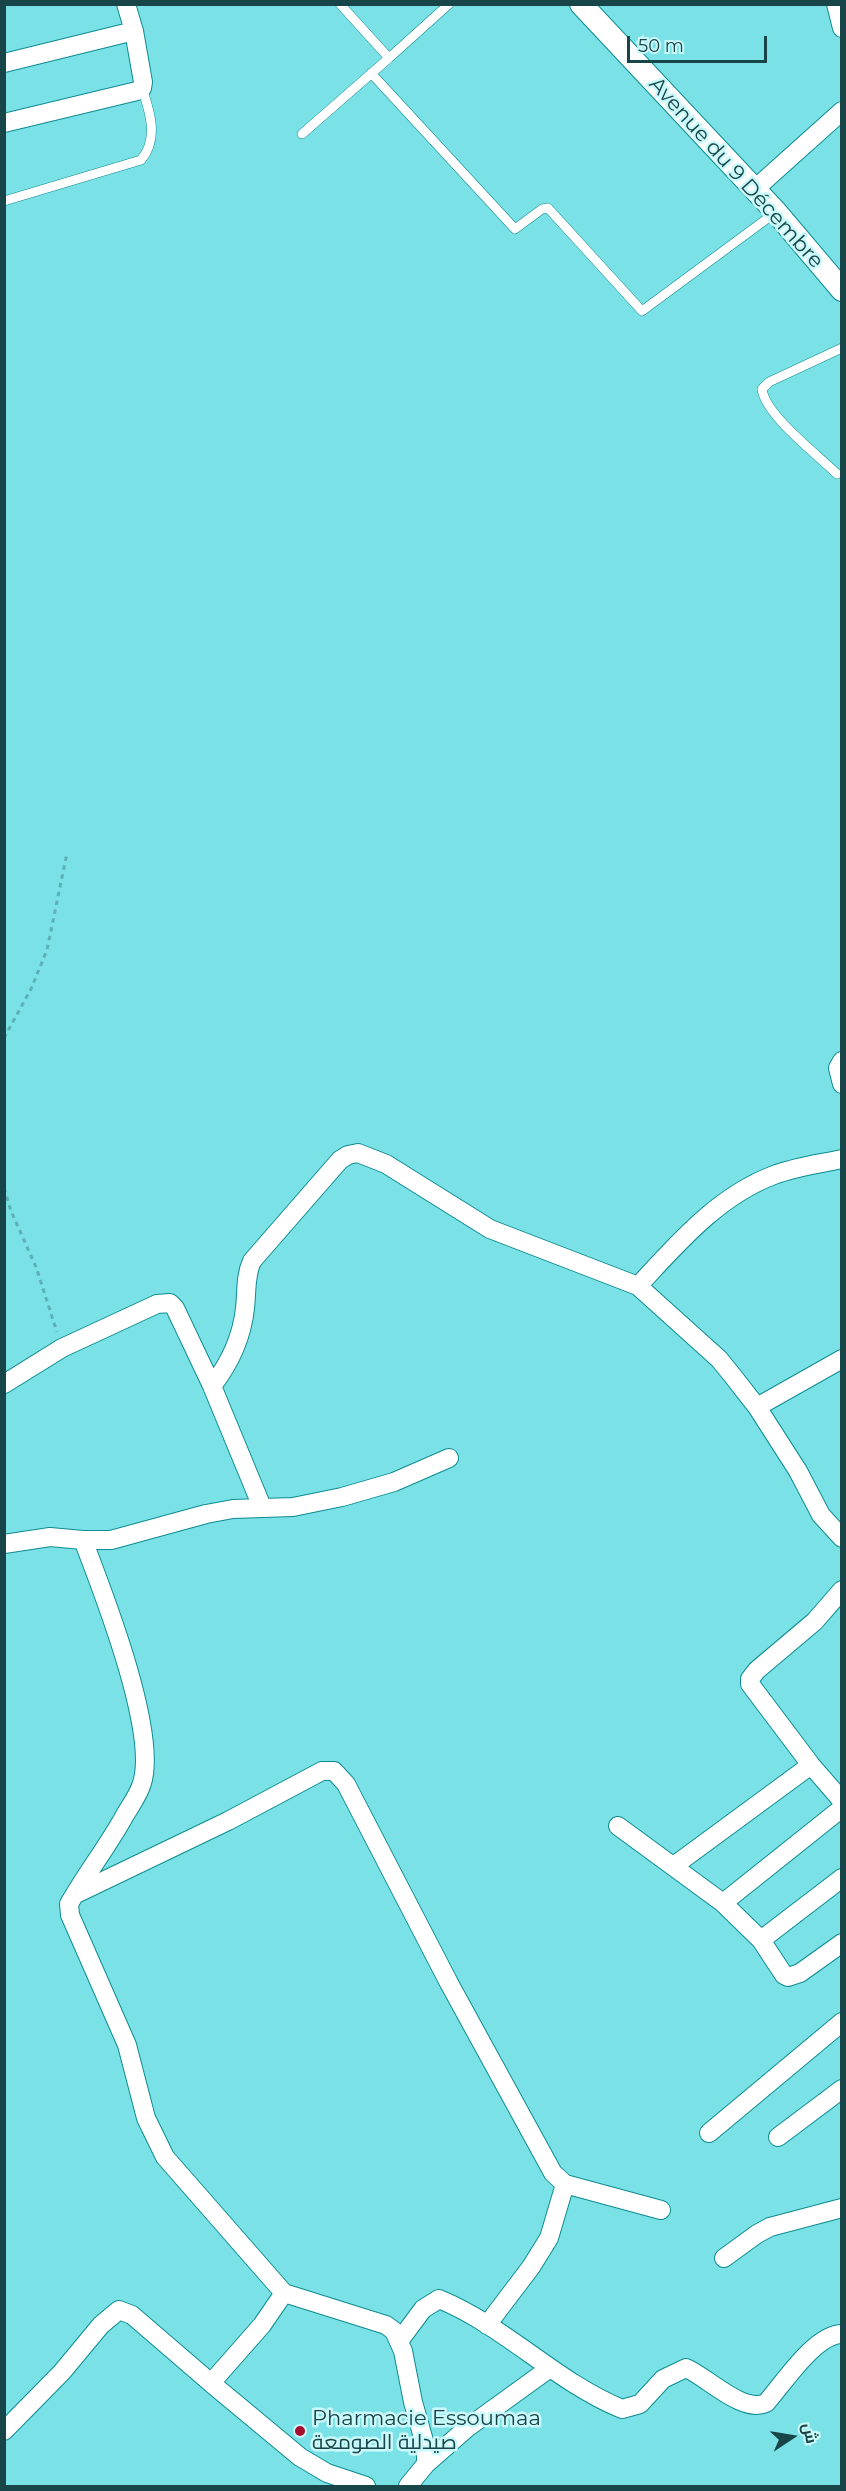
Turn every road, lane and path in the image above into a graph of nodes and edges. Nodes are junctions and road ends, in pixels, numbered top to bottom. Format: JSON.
{"nodes":[{"id":1,"x":126,"y":4,"type":"edge"},
{"id":2,"x":340,"y":4,"type":"edge"},
{"id":3,"x":449,"y":4,"type":"edge"},
{"id":4,"x":581,"y":4,"type":"edge"},
{"id":5,"x":836,"y":4,"type":"edge"},
{"id":6,"x":842,"y":28,"type":"edge"},
{"id":7,"x":134,"y":31,"type":"junction"},
{"id":8,"x":389,"y":58,"type":"junction"},
{"id":9,"x":4,"y":63,"type":"edge"},
{"id":10,"x":371,"y":72,"type":"junction"},
{"id":11,"x":142,"y":88,"type":"junction"},
{"id":12,"x":842,"y":111,"type":"edge"},
{"id":13,"x":4,"y":123,"type":"edge"},
{"id":14,"x":302,"y":134,"type":"dead end"},
{"id":15,"x":755,"y":189,"type":"junction"},
{"id":16,"x":4,"y":201,"type":"edge"},
{"id":17,"x":776,"y":213,"type":"junction"},
{"id":18,"x":842,"y":290,"type":"edge"},
{"id":19,"x":842,"y":348,"type":"edge"},
{"id":20,"x":837,"y":474,"type":"dead end"},
{"id":21,"x":67,"y":853,"type":"dead end"},
{"id":22,"x":4,"y":1038,"type":"edge"},
{"id":23,"x":842,"y":1061,"type":"edge"},
{"id":24,"x":842,"y":1084,"type":"edge"},
{"id":25,"x":842,"y":1159,"type":"edge"},
{"id":26,"x":4,"y":1188,"type":"edge"},
{"id":27,"x":638,"y":1286,"type":"junction"},
{"id":28,"x":62,"y":1348,"type":"junction"},
{"id":29,"x":842,"y":1359,"type":"edge"},
{"id":30,"x":4,"y":1384,"type":"edge"},
{"id":31,"x":212,"y":1386,"type":"junction"},
{"id":32,"x":757,"y":1407,"type":"junction"},
{"id":33,"x":449,"y":1458,"type":"dead end"},
{"id":34,"x":262,"y":1508,"type":"junction"},
{"id":35,"x":842,"y":1538,"type":"edge"},
{"id":36,"x":83,"y":1540,"type":"junction"},
{"id":37,"x":4,"y":1545,"type":"edge"},
{"id":38,"x":842,"y":1590,"type":"edge"},
{"id":39,"x":811,"y":1766,"type":"junction"},
{"id":40,"x":842,"y":1801,"type":"edge"},
{"id":41,"x":842,"y":1808,"type":"edge"},
{"id":42,"x":618,"y":1826,"type":"dead end"},
{"id":43,"x":675,"y":1865,"type":"junction"},
{"id":44,"x":842,"y":1878,"type":"edge"},
{"id":45,"x":74,"y":1894,"type":"junction"},
{"id":46,"x":723,"y":1903,"type":"junction"},
{"id":47,"x":761,"y":1940,"type":"junction"},
{"id":48,"x":842,"y":1943,"type":"edge"},
{"id":49,"x":842,"y":2022,"type":"edge"},
{"id":50,"x":842,"y":2089,"type":"edge"},
{"id":51,"x":709,"y":2133,"type":"dead end"},
{"id":52,"x":778,"y":2137,"type":"dead end"},
{"id":53,"x":565,"y":2184,"type":"junction"},
{"id":54,"x":841,"y":2207,"type":"edge"},
{"id":55,"x":661,"y":2210,"type":"dead end"},
{"id":56,"x":724,"y":2258,"type":"dead end"},
{"id":57,"x":284,"y":2293,"type":"junction"},
{"id":58,"x":487,"y":2325,"type":"junction"},
{"id":59,"x":842,"y":2334,"type":"edge"},
{"id":60,"x":400,"y":2340,"type":"junction"},
{"id":61,"x":550,"y":2368,"type":"junction"},
{"id":62,"x":211,"y":2383,"type":"junction"},
{"id":63,"x":4,"y":2431,"type":"edge"},
{"id":64,"x":426,"y":2464,"type":"junction"},
{"id":65,"x":366,"y":2487,"type":"edge"},
{"id":66,"x":408,"y":2487,"type":"edge"}],
"edges":[{"from":1,"to":7,"type":"street"},
{"from":2,"to":8,"type":"lane"},
{"from":3,"to":8,"type":"lane"},
{"from":4,"to":15,"type":"street","name":"Avenue du 9 Décembre"},
{"from":5,"to":6,"type":"street"},
{"from":7,"to":9,"type":"street"},
{"from":7,"to":11,"type":"street"},
{"from":8,"to":10,"type":"lane"},
{"from":10,"to":14,"type":"lane"},
{"from":10,"to":17,"type":"lane"},
{"from":11,"to":13,"type":"street"},
{"from":11,"to":16,"type":"lane"},
{"from":12,"to":15,"type":"street"},
{"from":15,"to":17,"type":"street","name":"Avenue du 9 Décembre"},
{"from":17,"to":18,"type":"street","name":"Avenue du 9 Décembre"},
{"from":19,"to":20,"type":"lane"},
{"from":21,"to":22,"type":"path"},
{"from":23,"to":24,"type":"street"},
{"from":25,"to":27,"type":"street"},
{"from":26,"to":28,"type":"path"},
{"from":27,"to":31,"type":"street"},
{"from":27,"to":32,"type":"street"},
{"from":28,"to":30,"type":"street"},
{"from":28,"to":31,"type":"street"},
{"from":29,"to":32,"type":"street"},
{"from":31,"to":34,"type":"street"},
{"from":32,"to":35,"type":"street"},
{"from":33,"to":34,"type":"street"},
{"from":34,"to":36,"type":"street"},
{"from":36,"to":37,"type":"street"},
{"from":36,"to":45,"type":"street"},
{"from":38,"to":39,"type":"street"},
{"from":39,"to":40,"type":"street"},
{"from":39,"to":43,"type":"street"},
{"from":41,"to":46,"type":"street"},
{"from":42,"to":43,"type":"street"},
{"from":43,"to":46,"type":"street"},
{"from":44,"to":47,"type":"street"},
{"from":45,"to":53,"type":"street"},
{"from":45,"to":57,"type":"street"},
{"from":46,"to":47,"type":"street"},
{"from":47,"to":48,"type":"street"},
{"from":49,"to":51,"type":"street"},
{"from":50,"to":52,"type":"street"},
{"from":53,"to":55,"type":"street"},
{"from":53,"to":58,"type":"street"},
{"from":54,"to":56,"type":"street"},
{"from":57,"to":60,"type":"street"},
{"from":57,"to":62,"type":"street"},
{"from":58,"to":60,"type":"street"},
{"from":58,"to":61,"type":"street"},
{"from":59,"to":61,"type":"street"},
{"from":60,"to":64,"type":"street"},
{"from":61,"to":64,"type":"street"},
{"from":62,"to":63,"type":"street"},
{"from":62,"to":65,"type":"street"},
{"from":64,"to":66,"type":"street"}]}
